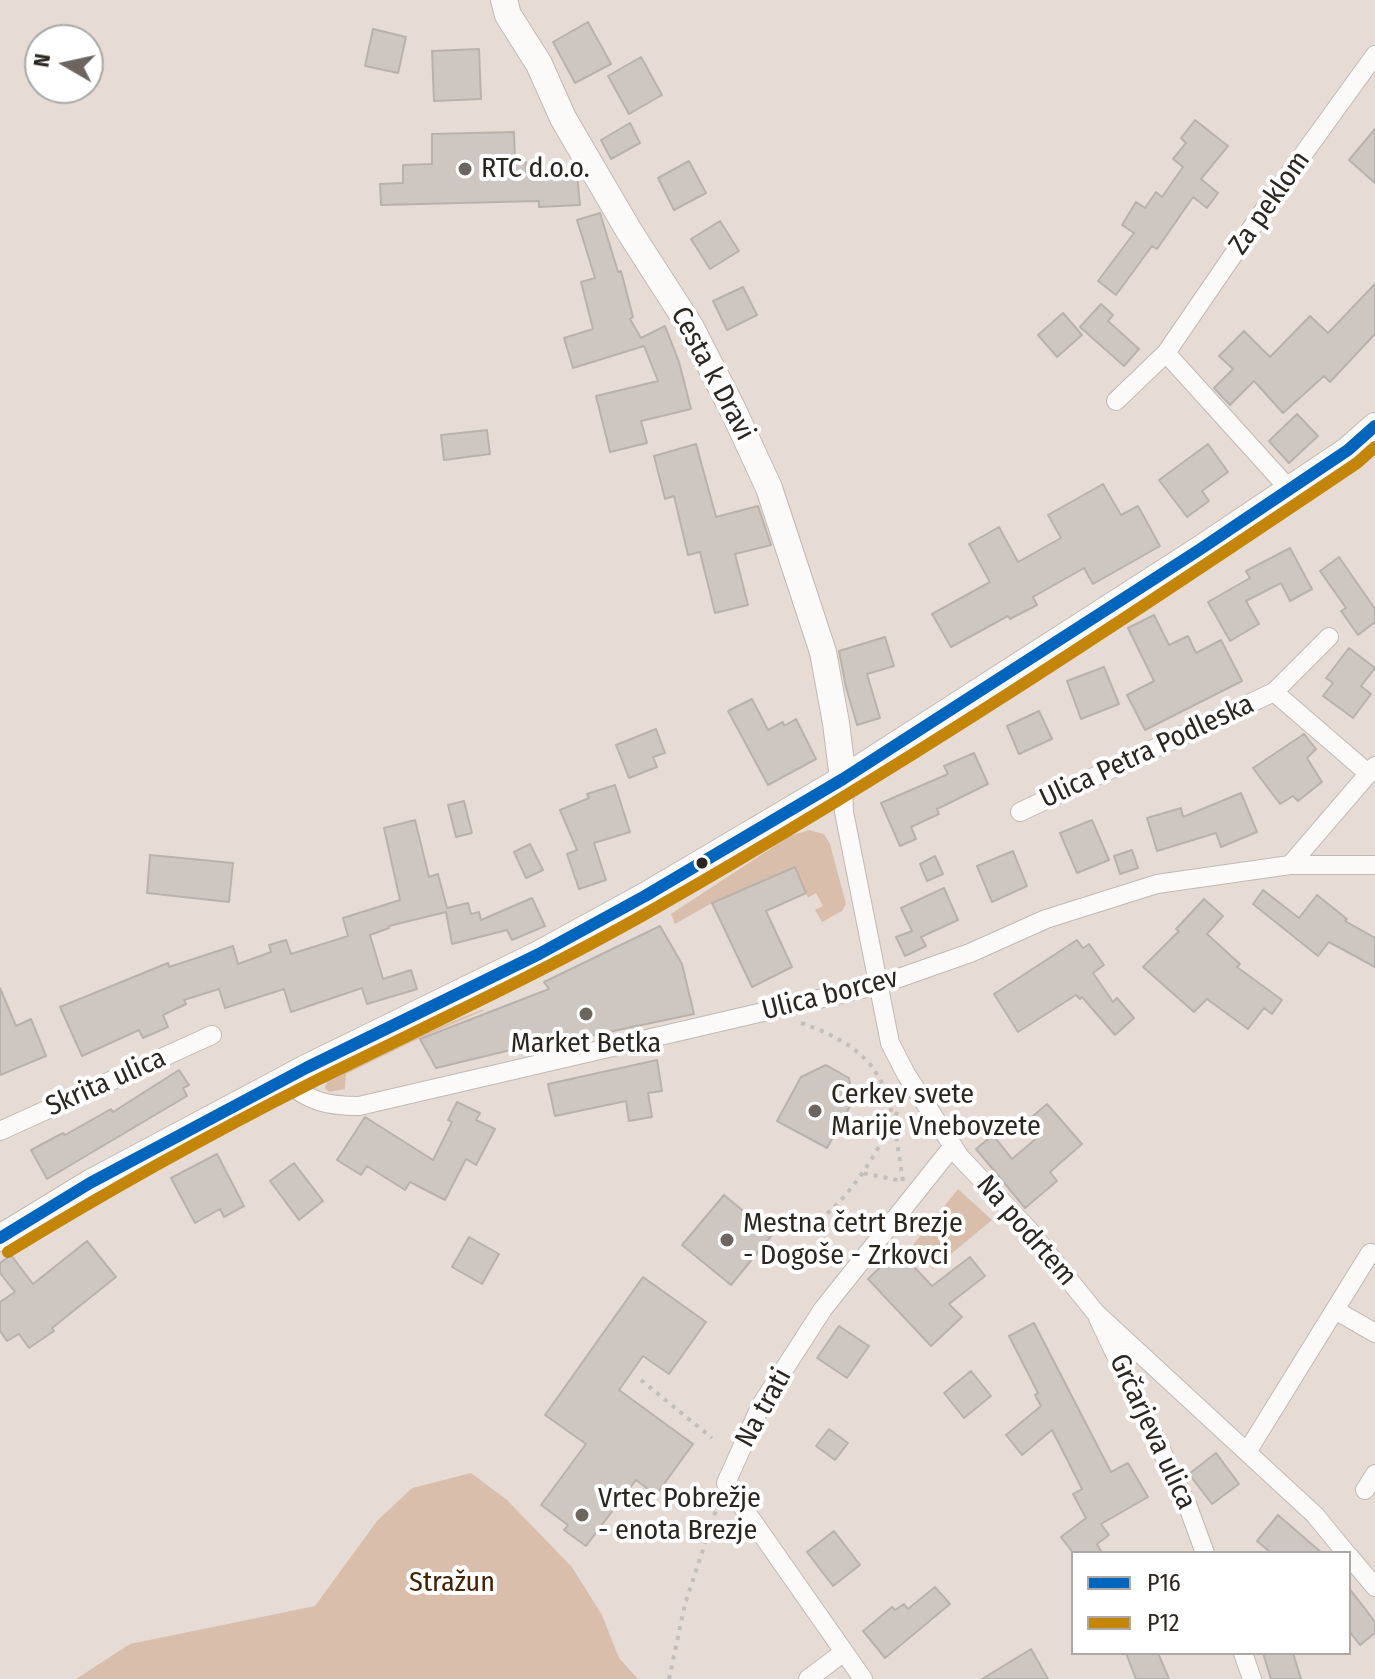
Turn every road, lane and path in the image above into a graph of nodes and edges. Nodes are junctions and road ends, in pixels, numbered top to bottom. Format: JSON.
{"nodes":[{"id":1,"x":504,"y":0,"type":"edge"},
{"id":2,"x":1375,"y":55,"type":"edge"},
{"id":3,"x":1166,"y":353,"type":"junction"},
{"id":4,"x":1116,"y":401,"type":"dead end"},
{"id":5,"x":1375,"y":426,"type":"edge"},
{"id":6,"x":1290,"y":490,"type":"junction"},
{"id":7,"x":1329,"y":637,"type":"dead end"},
{"id":8,"x":1274,"y":692,"type":"junction"},
{"id":9,"x":1372,"y":770,"type":"edge"},
{"id":10,"x":843,"y":779,"type":"junction"},
{"id":11,"x":1020,"y":812,"type":"dead end"},
{"id":12,"x":1290,"y":865,"type":"junction"},
{"id":13,"x":1375,"y":865,"type":"edge"},
{"id":14,"x":879,"y":985,"type":"junction"},
{"id":15,"x":799,"y":1023,"type":"dead end"},
{"id":16,"x":212,"y":1035,"type":"dead end"},
{"id":17,"x":283,"y":1081,"type":"junction"},
{"id":18,"x":902,"y":1102,"type":"dead end"},
{"id":19,"x":893,"y":1121,"type":"junction"},
{"id":20,"x":0,"y":1131,"type":"edge"},
{"id":21,"x":953,"y":1146,"type":"junction"},
{"id":22,"x":862,"y":1173,"type":"junction"},
{"id":23,"x":811,"y":1225,"type":"dead end"},
{"id":24,"x":0,"y":1238,"type":"edge"},
{"id":25,"x":1370,"y":1253,"type":"dead end"},
{"id":26,"x":1335,"y":1310,"type":"junction"},
{"id":27,"x":1095,"y":1312,"type":"junction"},
{"id":28,"x":1375,"y":1333,"type":"edge"},
{"id":29,"x":641,"y":1380,"type":"dead end"},
{"id":30,"x":712,"y":1438,"type":"dead end"},
{"id":31,"x":1247,"y":1452,"type":"junction"},
{"id":32,"x":726,"y":1483,"type":"junction"},
{"id":33,"x":1204,"y":1551,"type":"edge"},
{"id":34,"x":1345,"y":1551,"type":"edge"},
{"id":35,"x":1351,"y":1559,"type":"edge"},
{"id":36,"x":1375,"y":1587,"type":"edge"},
{"id":37,"x":844,"y":1652,"type":"junction"},
{"id":38,"x":1244,"y":1655,"type":"edge"},
{"id":39,"x":669,"y":1679,"type":"edge"},
{"id":40,"x":808,"y":1679,"type":"edge"},
{"id":41,"x":863,"y":1679,"type":"edge"},
{"id":42,"x":1252,"y":1679,"type":"edge"}],
"edges":[{"from":1,"to":10,"type":"street","name":"Cesta k Dravi"},
{"from":2,"to":3,"type":"street","name":"Za peklom"},
{"from":3,"to":4,"type":"street","name":"Za peklom"},
{"from":3,"to":6,"type":"street"},
{"from":5,"to":6,"type":"street"},
{"from":6,"to":10,"type":"street"},
{"from":7,"to":8,"type":"street","name":"Ulica Petra Podleska"},
{"from":8,"to":9,"type":"street","name":"Ulica Petra Podleska"},
{"from":8,"to":11,"type":"street","name":"Ulica Petra Podleska"},
{"from":9,"to":12,"type":"street","name":"Ulica Petra Podleska"},
{"from":10,"to":14,"type":"street","name":"Na podrtem"},
{"from":10,"to":17,"type":"street"},
{"from":12,"to":13,"type":"street","name":"Ulica borcev"},
{"from":12,"to":14,"type":"street","name":"Ulica borcev"},
{"from":14,"to":17,"type":"street","name":"Ulica borcev"},
{"from":14,"to":21,"type":"street","name":"Na podrtem"},
{"from":15,"to":19,"type":"path"},
{"from":16,"to":20,"type":"street","name":"Skrita ulica"},
{"from":17,"to":24,"type":"street"},
{"from":18,"to":19,"type":"path"},
{"from":19,"to":22,"type":"path"},
{"from":19,"to":22,"type":"path"},
{"from":21,"to":27,"type":"street","name":"Na podrtem"},
{"from":21,"to":32,"type":"street","name":"Na trati"},
{"from":22,"to":23,"type":"path"},
{"from":25,"to":26,"type":"street"},
{"from":26,"to":28,"type":"street"},
{"from":26,"to":31,"type":"street"},
{"from":27,"to":31,"type":"street","name":"Na podrtem"},
{"from":27,"to":33,"type":"street","name":"Grčarjeva ulica"},
{"from":29,"to":30,"type":"path"},
{"from":31,"to":34,"type":"street","name":"Na podrtem"},
{"from":32,"to":37,"type":"street","name":"Na trati"},
{"from":32,"to":39,"type":"path"},
{"from":35,"to":36,"type":"street","name":"Na podrtem"},
{"from":37,"to":40,"type":"street"},
{"from":37,"to":41,"type":"street","name":"Na trati"},
{"from":38,"to":42,"type":"street"}]}
